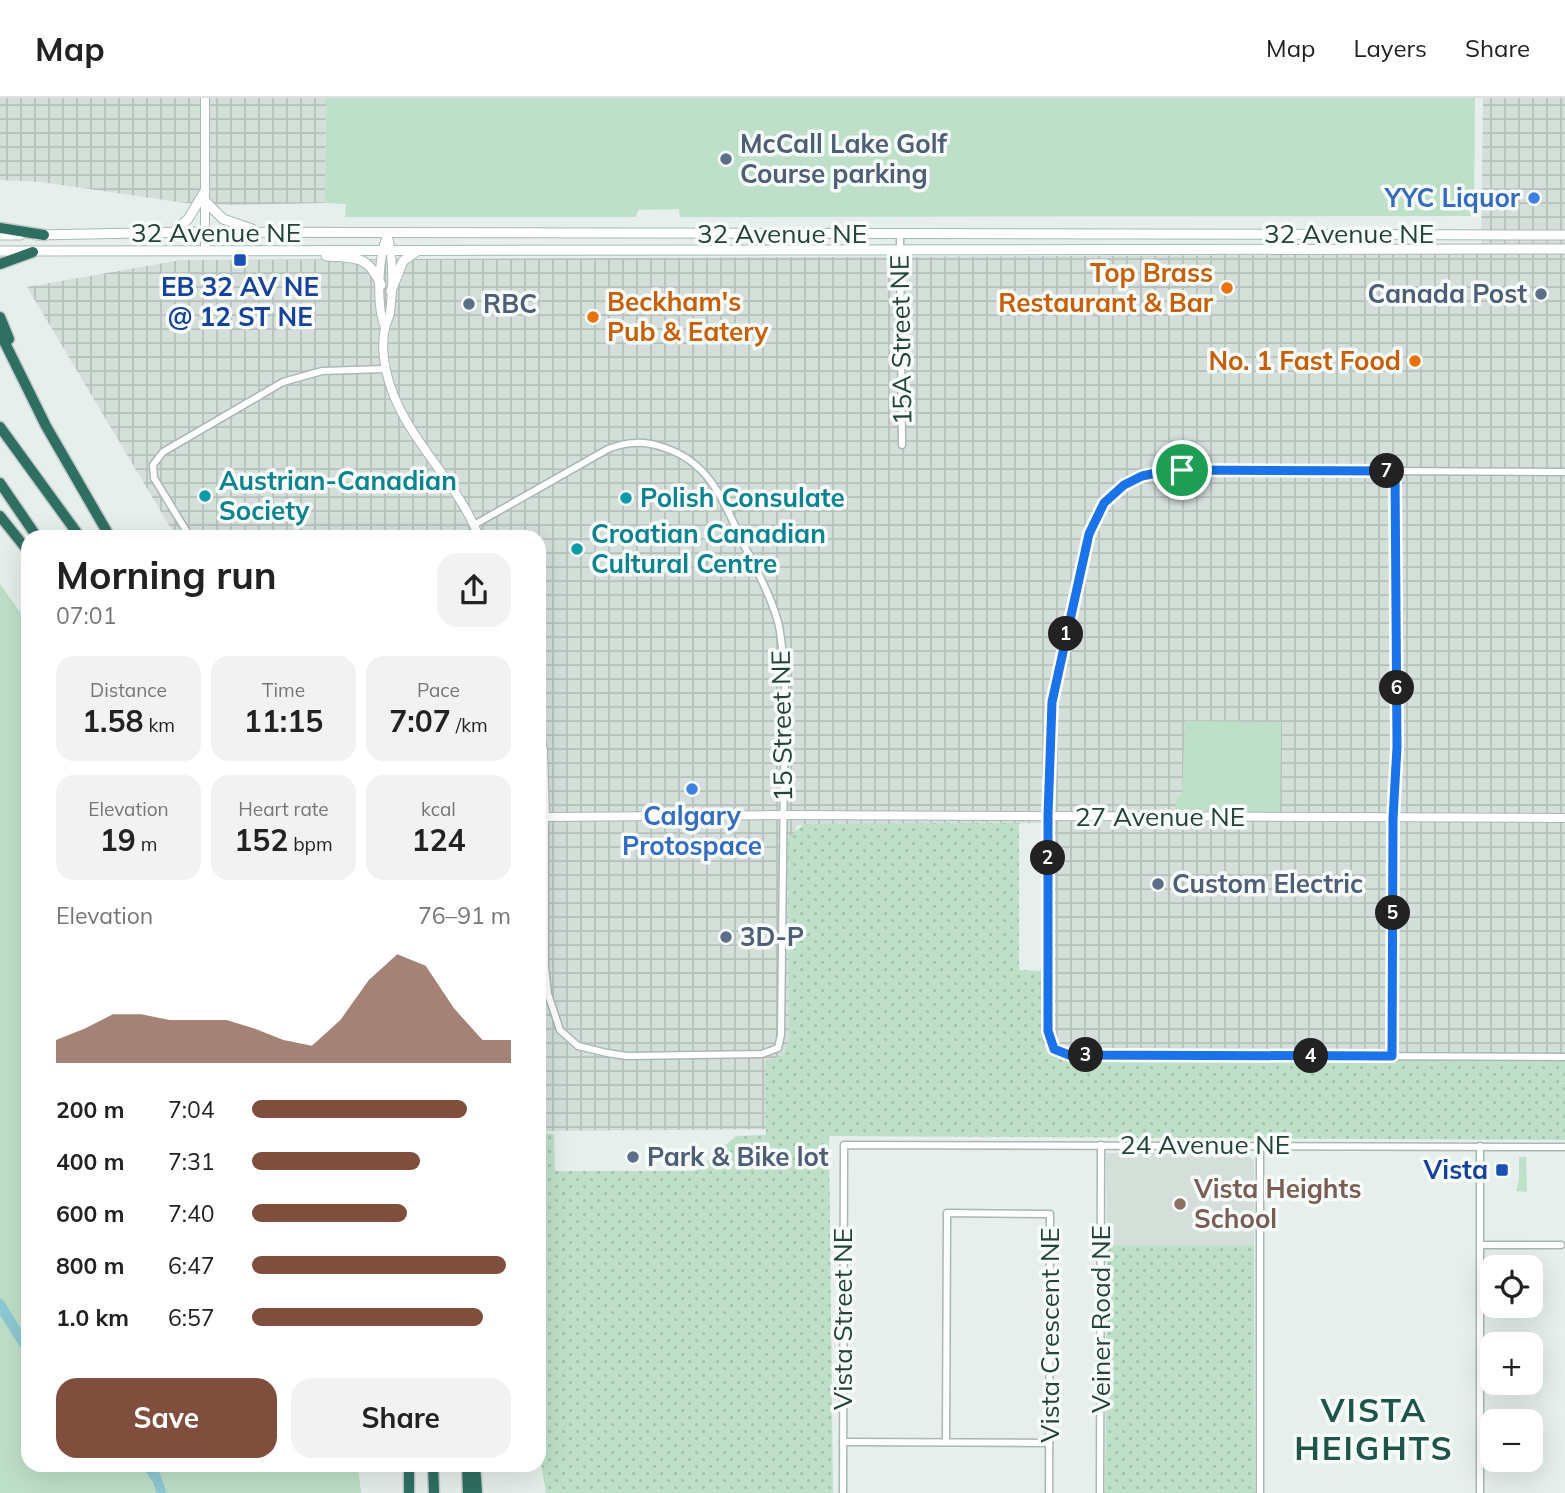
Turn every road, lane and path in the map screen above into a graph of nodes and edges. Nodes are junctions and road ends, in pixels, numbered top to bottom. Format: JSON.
{"nodes":[{"id":1,"x":205,"y":98,"type":"edge"},
{"id":2,"x":205,"y":196,"type":"junction"},
{"id":3,"x":0,"y":228,"type":"edge"},
{"id":4,"x":173,"y":233,"type":"junction"},
{"id":5,"x":205,"y":233,"type":"junction"},
{"id":6,"x":264,"y":233,"type":"junction"},
{"id":7,"x":387,"y":233,"type":"junction"},
{"id":8,"x":0,"y":235,"type":"edge"},
{"id":9,"x":44,"y":235,"type":"junction"},
{"id":10,"x":900,"y":235,"type":"junction"},
{"id":11,"x":1565,"y":235,"type":"edge"},
{"id":12,"x":1565,"y":249,"type":"edge"},
{"id":13,"x":387,"y":250,"type":"junction"},
{"id":14,"x":418,"y":250,"type":"junction"},
{"id":15,"x":0,"y":251,"type":"edge"},
{"id":16,"x":33,"y":251,"type":"junction"},
{"id":17,"x":205,"y":251,"type":"junction"},
{"id":18,"x":304,"y":251,"type":"junction"},
{"id":19,"x":902,"y":251,"type":"junction"},
{"id":20,"x":0,"y":264,"type":"edge"},
{"id":21,"x":381,"y":285,"type":"junction"},
{"id":22,"x":391,"y":291,"type":"junction"},
{"id":23,"x":0,"y":317,"type":"edge"},
{"id":24,"x":385,"y":328,"type":"junction"},
{"id":25,"x":0,"y":333,"type":"edge"},
{"id":26,"x":385,"y":369,"type":"junction"},
{"id":27,"x":30,"y":394,"type":"junction"},
{"id":28,"x":0,"y":427,"type":"edge"},
{"id":29,"x":902,"y":445,"type":"dead end"},
{"id":30,"x":1395,"y":471,"type":"junction"},
{"id":31,"x":1565,"y":472,"type":"edge"},
{"id":32,"x":0,"y":483,"type":"edge"},
{"id":33,"x":0,"y":516,"type":"edge"},
{"id":34,"x":474,"y":525,"type":"junction"},
{"id":35,"x":32,"y":530,"type":"edge"},
{"id":36,"x":75,"y":530,"type":"edge"},
{"id":37,"x":106,"y":530,"type":"edge"},
{"id":38,"x":186,"y":530,"type":"edge"},
{"id":39,"x":476,"y":530,"type":"edge"},
{"id":40,"x":21,"y":542,"type":"edge"},
{"id":41,"x":784,"y":815,"type":"junction"},
{"id":42,"x":1048,"y":816,"type":"junction"},
{"id":43,"x":546,"y":817,"type":"edge"},
{"id":44,"x":1565,"y":818,"type":"edge"},
{"id":45,"x":1393,"y":819,"type":"junction"},
{"id":46,"x":546,"y":975,"type":"edge"},
{"id":47,"x":1392,"y":1056,"type":"junction"},
{"id":48,"x":1565,"y":1057,"type":"edge"},
{"id":49,"x":844,"y":1145,"type":"joint"},
{"id":50,"x":1101,"y":1145,"type":"junction"},
{"id":51,"x":1261,"y":1145,"type":"junction"},
{"id":52,"x":1480,"y":1146,"type":"junction"},
{"id":53,"x":1565,"y":1147,"type":"edge"},
{"id":54,"x":1481,"y":1245,"type":"junction"},
{"id":55,"x":1561,"y":1245,"type":"dead end"},
{"id":56,"x":843,"y":1442,"type":"junction"},
{"id":57,"x":946,"y":1442,"type":"junction"},
{"id":58,"x":1049,"y":1443,"type":"junction"},
{"id":59,"x":410,"y":1472,"type":"edge"},
{"id":60,"x":433,"y":1472,"type":"edge"},
{"id":61,"x":467,"y":1472,"type":"edge"},
{"id":62,"x":476,"y":1472,"type":"edge"},
{"id":63,"x":409,"y":1493,"type":"edge"},
{"id":64,"x":434,"y":1493,"type":"edge"},
{"id":65,"x":468,"y":1493,"type":"edge"},
{"id":66,"x":477,"y":1493,"type":"edge"},
{"id":67,"x":843,"y":1493,"type":"edge"},
{"id":68,"x":1049,"y":1493,"type":"edge"},
{"id":69,"x":1100,"y":1493,"type":"edge"},
{"id":70,"x":1260,"y":1493,"type":"edge"},
{"id":71,"x":1480,"y":1493,"type":"edge"}],
"edges":[{"from":1,"to":2,"type":"street"},
{"from":2,"to":4,"type":"main road"},
{"from":2,"to":5,"type":"street"},
{"from":2,"to":6,"type":"main road"},
{"from":3,"to":9,"type":"highway"},
{"from":4,"to":5,"type":"main road","name":"32 Avenue NE"},
{"from":4,"to":9,"type":"main road","name":"32 Avenue NE"},
{"from":5,"to":6,"type":"main road","name":"32 Avenue NE"},
{"from":5,"to":17,"type":"street"},
{"from":6,"to":7,"type":"main road","name":"32 Avenue NE"},
{"from":7,"to":10,"type":"main road","name":"32 Avenue NE"},
{"from":7,"to":13,"type":"street"},
{"from":8,"to":9,"type":"main road","name":"32 Avenue NE"},
{"from":10,"to":11,"type":"main road","name":"32 Avenue NE"},
{"from":10,"to":19,"type":"street","name":"15A Street NE"},
{"from":12,"to":19,"type":"main road","name":"32 Avenue NE"},
{"from":13,"to":14,"type":"main road","name":"32 Avenue NE"},
{"from":13,"to":18,"type":"main road","name":"32 Avenue NE"},
{"from":13,"to":21,"type":"street"},
{"from":13,"to":22,"type":"street"},
{"from":14,"to":19,"type":"main road","name":"32 Avenue NE"},
{"from":14,"to":22,"type":"main road"},
{"from":15,"to":16,"type":"main road","name":"32 Avenue NE"},
{"from":16,"to":17,"type":"main road","name":"32 Avenue NE"},
{"from":16,"to":20,"type":"highway"},
{"from":17,"to":18,"type":"main road","name":"32 Avenue NE"},
{"from":18,"to":21,"type":"main road"},
{"from":19,"to":29,"type":"street","name":"15A Street NE"},
{"from":21,"to":24,"type":"street"},
{"from":22,"to":24,"type":"street"},
{"from":23,"to":27,"type":"highway"},
{"from":24,"to":26,"type":"street"},
{"from":25,"to":27,"type":"highway"},
{"from":26,"to":34,"type":"street"},
{"from":26,"to":38,"type":"street"},
{"from":27,"to":37,"type":"highway"},
{"from":28,"to":36,"type":"highway"},
{"from":30,"to":31,"type":"street"},
{"from":30,"to":42,"type":"street"},
{"from":30,"to":45,"type":"street"},
{"from":32,"to":35,"type":"highway"},
{"from":33,"to":40,"type":"highway"},
{"from":34,"to":39,"type":"street"},
{"from":34,"to":41,"type":"street","name":"15 Street NE"},
{"from":41,"to":42,"type":"street","name":"27 Avenue NE"},
{"from":41,"to":43,"type":"street","name":"27 Avenue NE"},
{"from":41,"to":46,"type":"street","name":"15 Street NE"},
{"from":42,"to":45,"type":"street","name":"27 Avenue NE"},
{"from":42,"to":47,"type":"street"},
{"from":44,"to":45,"type":"street","name":"27 Avenue NE"},
{"from":45,"to":47,"type":"street"},
{"from":47,"to":48,"type":"street"},
{"from":49,"to":50,"type":"street","name":"24 Avenue NE"},
{"from":49,"to":56,"type":"street","name":"Vista Street NE"},
{"from":50,"to":51,"type":"street","name":"24 Avenue NE"},
{"from":50,"to":69,"type":"street","name":"Veiner Road NE"},
{"from":51,"to":52,"type":"street","name":"24 Avenue NE"},
{"from":51,"to":70,"type":"street"},
{"from":52,"to":53,"type":"street","name":"24 Avenue NE"},
{"from":52,"to":54,"type":"street"},
{"from":54,"to":55,"type":"street"},
{"from":54,"to":71,"type":"street"},
{"from":56,"to":57,"type":"street"},
{"from":56,"to":67,"type":"street","name":"Vista Street NE"},
{"from":57,"to":58,"type":"street"},
{"from":57,"to":58,"type":"street","name":"Vista Crescent NE"},
{"from":58,"to":68,"type":"street","name":"Vista Crescent NE"},
{"from":59,"to":63,"type":"highway"},
{"from":60,"to":64,"type":"highway"},
{"from":61,"to":65,"type":"highway"},
{"from":62,"to":66,"type":"highway"}]}
